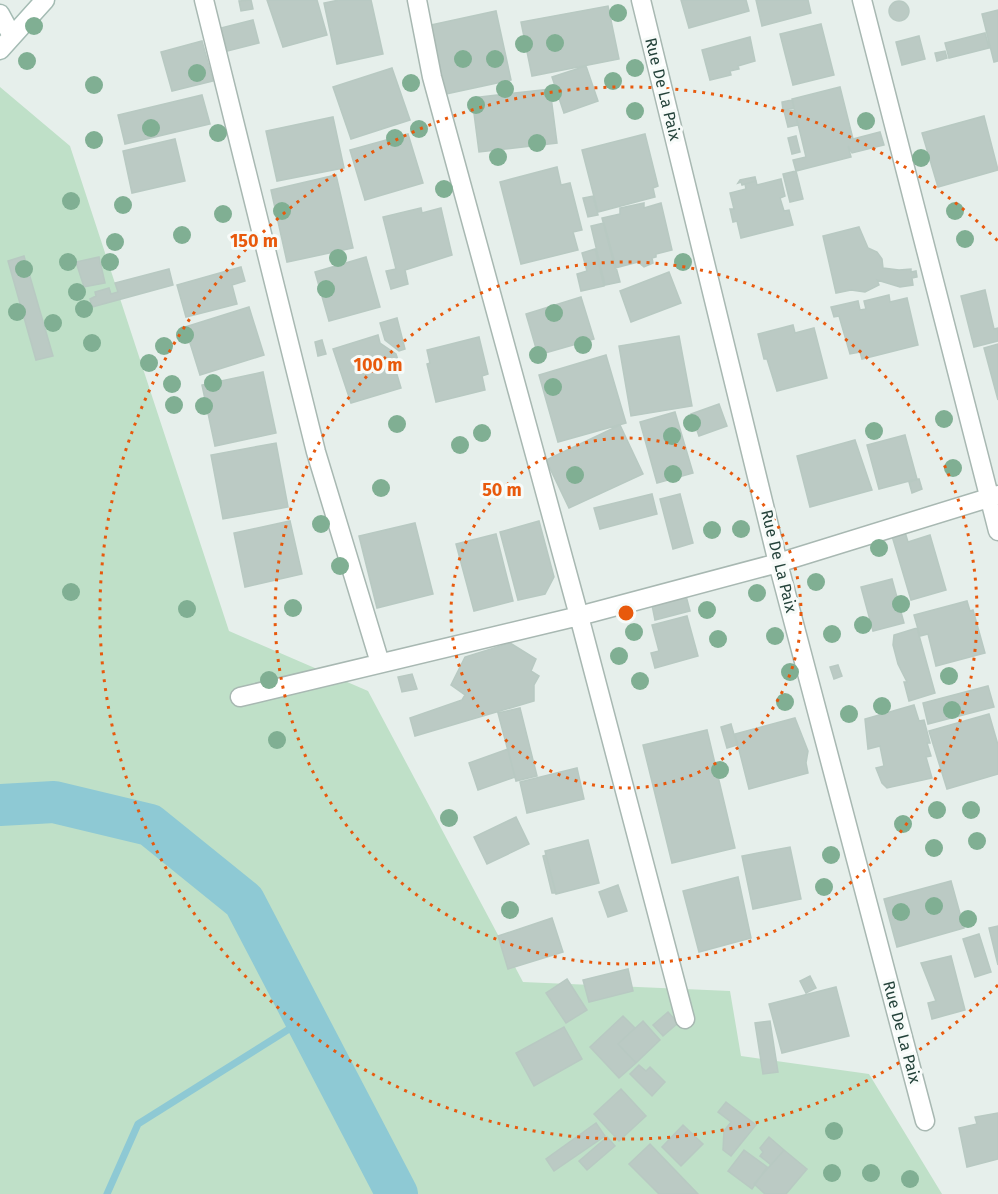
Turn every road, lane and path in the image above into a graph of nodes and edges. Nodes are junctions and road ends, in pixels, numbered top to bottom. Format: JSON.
{"nodes":[{"id":1,"x":45,"y":0,"type":"edge"},
{"id":2,"x":204,"y":0,"type":"edge"},
{"id":3,"x":417,"y":0,"type":"edge"},
{"id":4,"x":641,"y":0,"type":"edge"},
{"id":5,"x":862,"y":0,"type":"edge"},
{"id":6,"x":0,"y":14,"type":"edge"},
{"id":7,"x":12,"y":36,"type":"junction"},
{"id":8,"x":0,"y":50,"type":"edge"},
{"id":9,"x":993,"y":496,"type":"edge"},
{"id":10,"x":998,"y":531,"type":"edge"},
{"id":11,"x":778,"y":563,"type":"junction"},
{"id":12,"x":579,"y":616,"type":"junction"},
{"id":13,"x":380,"y":663,"type":"junction"},
{"id":14,"x":240,"y":697,"type":"dead end"},
{"id":15,"x":684,"y":1019,"type":"dead end"},
{"id":16,"x":925,"y":1121,"type":"dead end"}],
"edges":[{"from":1,"to":7,"type":"street"},
{"from":2,"to":13,"type":"street"},
{"from":3,"to":12,"type":"street"},
{"from":4,"to":11,"type":"street","name":"Rue De La Paix"},
{"from":5,"to":9,"type":"street"},
{"from":6,"to":7,"type":"street"},
{"from":7,"to":8,"type":"street"},
{"from":9,"to":10,"type":"street"},
{"from":9,"to":11,"type":"street"},
{"from":11,"to":12,"type":"street"},
{"from":11,"to":16,"type":"street","name":"Rue De La Paix"},
{"from":12,"to":13,"type":"street"},
{"from":12,"to":15,"type":"street"},
{"from":13,"to":14,"type":"street"}]}
